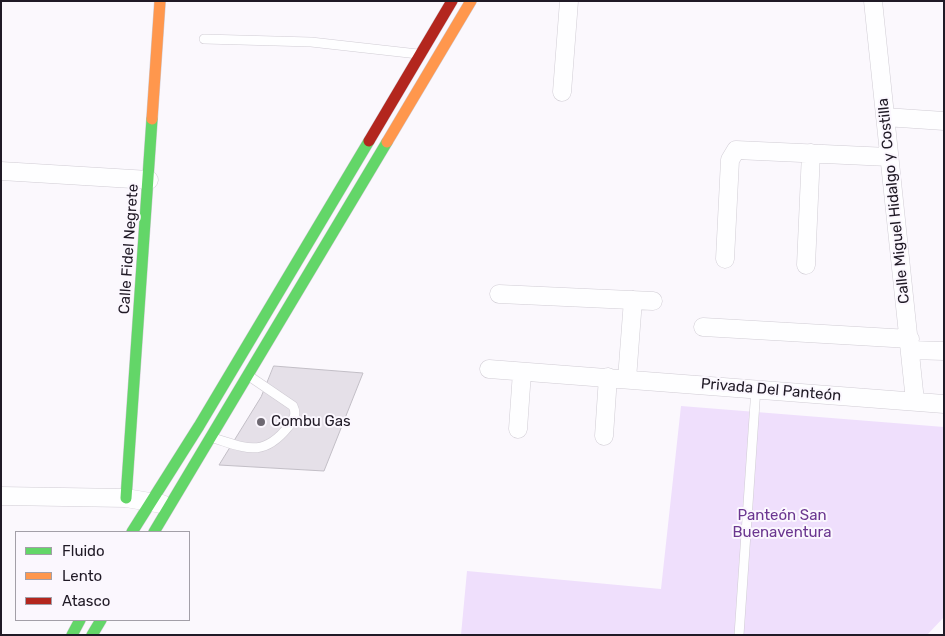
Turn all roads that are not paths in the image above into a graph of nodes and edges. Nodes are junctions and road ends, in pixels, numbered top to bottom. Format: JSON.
{"nodes":[{"id":1,"x":160,"y":1,"type":"edge"},
{"id":2,"x":452,"y":1,"type":"edge"},
{"id":3,"x":569,"y":1,"type":"edge"},
{"id":4,"x":873,"y":1,"type":"edge"},
{"id":5,"x":466,"y":3,"type":"edge"},
{"id":6,"x":204,"y":39,"type":"dead end"},
{"id":7,"x":419,"y":54,"type":"junction"},
{"id":8,"x":439,"y":55,"type":"junction"},
{"id":9,"x":562,"y":92,"type":"dead end"},
{"id":10,"x":885,"y":117,"type":"junction"},
{"id":11,"x":944,"y":121,"type":"edge"},
{"id":12,"x":811,"y":152,"type":"junction"},
{"id":13,"x":889,"y":158,"type":"junction"},
{"id":14,"x":1,"y":171,"type":"edge"},
{"id":15,"x":149,"y":180,"type":"junction"},
{"id":16,"x":725,"y":259,"type":"dead end"},
{"id":17,"x":806,"y":265,"type":"dead end"},
{"id":18,"x":499,"y":294,"type":"dead end"},
{"id":19,"x":633,"y":300,"type":"junction"},
{"id":20,"x":653,"y":301,"type":"dead end"},
{"id":21,"x":702,"y":326,"type":"dead end"},
{"id":22,"x":910,"y":344,"type":"junction"},
{"id":23,"x":944,"y":351,"type":"edge"},
{"id":24,"x":489,"y":369,"type":"dead end"},
{"id":25,"x":522,"y":372,"type":"junction"},
{"id":26,"x":248,"y":375,"type":"junction"},
{"id":27,"x":608,"y":378,"type":"junction"},
{"id":28,"x":627,"y":379,"type":"junction"},
{"id":29,"x":756,"y":388,"type":"junction"},
{"id":30,"x":915,"y":401,"type":"junction"},
{"id":31,"x":944,"y":404,"type":"edge"},
{"id":32,"x":518,"y":429,"type":"dead end"},
{"id":33,"x":604,"y":436,"type":"dead end"},
{"id":34,"x":212,"y":438,"type":"junction"},
{"id":35,"x":1,"y":496,"type":"edge"},
{"id":36,"x":126,"y":498,"type":"junction"},
{"id":37,"x":152,"y":501,"type":"junction"},
{"id":38,"x":170,"y":506,"type":"junction"},
{"id":39,"x":133,"y":531,"type":"edge"},
{"id":40,"x":155,"y":531,"type":"edge"},
{"id":41,"x":79,"y":621,"type":"edge"},
{"id":42,"x":100,"y":621,"type":"edge"},
{"id":43,"x":72,"y":635,"type":"edge"},
{"id":44,"x":92,"y":635,"type":"edge"},
{"id":45,"x":739,"y":635,"type":"edge"}],
"edges":[{"from":1,"to":15,"type":"main road","name":"Calle Fidel Negrete"},
{"from":2,"to":7,"type":"main road"},
{"from":3,"to":9,"type":"street"},
{"from":4,"to":10,"type":"street","name":"Calle Miguel Hidalgo y Costilla"},
{"from":5,"to":8,"type":"main road"},
{"from":6,"to":7,"type":"lane"},
{"from":7,"to":8,"type":"lane"},
{"from":7,"to":37,"type":"main road"},
{"from":8,"to":26,"type":"main road"},
{"from":10,"to":11,"type":"street"},
{"from":10,"to":13,"type":"street","name":"Calle Miguel Hidalgo y Costilla"},
{"from":12,"to":13,"type":"street"},
{"from":12,"to":16,"type":"street"},
{"from":12,"to":17,"type":"street"},
{"from":13,"to":22,"type":"street","name":"Calle Miguel Hidalgo y Costilla"},
{"from":14,"to":15,"type":"street"},
{"from":15,"to":36,"type":"main road","name":"Calle Fidel Negrete"},
{"from":18,"to":19,"type":"street"},
{"from":19,"to":20,"type":"street"},
{"from":19,"to":28,"type":"street"},
{"from":21,"to":22,"type":"street"},
{"from":22,"to":23,"type":"street"},
{"from":22,"to":30,"type":"street","name":"Calle Miguel Hidalgo y Costilla"},
{"from":24,"to":25,"type":"street","name":"Privada Del Panteón"},
{"from":25,"to":27,"type":"street","name":"Privada Del Panteón"},
{"from":25,"to":32,"type":"street"},
{"from":26,"to":34,"type":"main road"},
{"from":26,"to":34,"type":"lane"},
{"from":27,"to":28,"type":"street","name":"Privada Del Panteón"},
{"from":27,"to":33,"type":"street"},
{"from":28,"to":29,"type":"street","name":"Privada Del Panteón"},
{"from":29,"to":30,"type":"street","name":"Privada Del Panteón"},
{"from":29,"to":45,"type":"lane"},
{"from":30,"to":31,"type":"street","name":"Privada Del Panteón"},
{"from":34,"to":38,"type":"main road"},
{"from":35,"to":36,"type":"street"},
{"from":36,"to":37,"type":"street"},
{"from":37,"to":38,"type":"street"},
{"from":37,"to":39,"type":"main road"},
{"from":38,"to":40,"type":"main road"},
{"from":41,"to":43,"type":"main road"},
{"from":42,"to":44,"type":"main road"}]}
